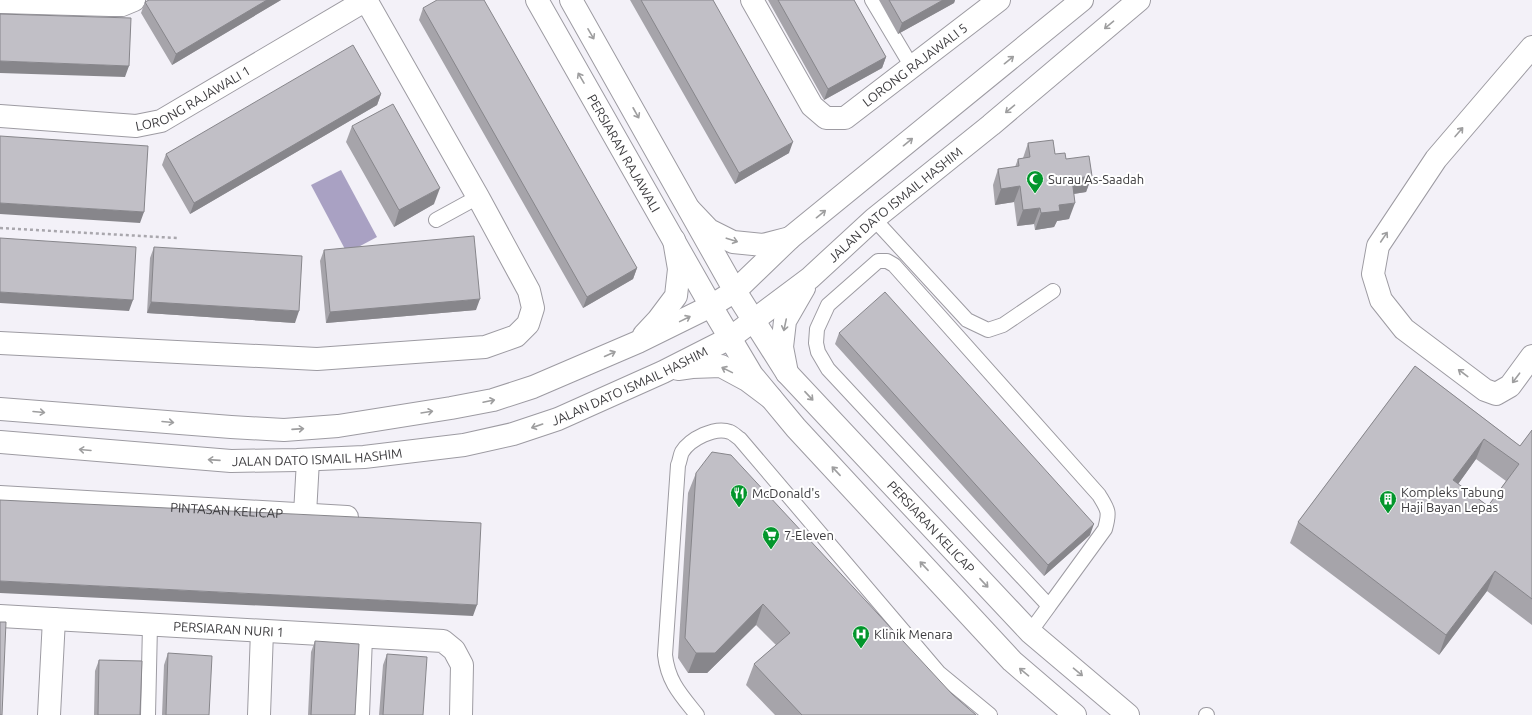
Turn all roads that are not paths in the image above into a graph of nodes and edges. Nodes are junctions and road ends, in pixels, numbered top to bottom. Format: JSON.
{"nodes":[{"id":1,"x":134,"y":0,"type":"edge"},
{"id":2,"x":366,"y":0,"type":"edge"},
{"id":3,"x":536,"y":0,"type":"edge"},
{"id":4,"x":571,"y":0,"type":"edge"},
{"id":5,"x":752,"y":0,"type":"edge"},
{"id":6,"x":872,"y":0,"type":"edge"},
{"id":7,"x":999,"y":0,"type":"edge"},
{"id":8,"x":1082,"y":0,"type":"edge"},
{"id":9,"x":1138,"y":0,"type":"edge"},
{"id":10,"x":0,"y":2,"type":"edge"},
{"id":11,"x":56,"y":2,"type":"edge"},
{"id":12,"x":1532,"y":47,"type":"edge"},
{"id":13,"x":912,"y":67,"type":"junction"},
{"id":14,"x":0,"y":116,"type":"edge"},
{"id":15,"x":478,"y":197,"type":"junction"},
{"id":16,"x":690,"y":210,"type":"junction"},
{"id":17,"x":874,"y":219,"type":"junction"},
{"id":18,"x":436,"y":220,"type":"dead end"},
{"id":19,"x":790,"y":238,"type":"junction"},
{"id":20,"x":674,"y":240,"type":"junction"},
{"id":21,"x":810,"y":278,"type":"junction"},
{"id":22,"x":735,"y":291,"type":"junction"},
{"id":23,"x":1053,"y":292,"type":"dead end"},
{"id":24,"x":712,"y":306,"type":"junction"},
{"id":25,"x":752,"y":320,"type":"junction"},
{"id":26,"x":730,"y":338,"type":"junction"},
{"id":27,"x":638,"y":342,"type":"junction"},
{"id":28,"x":0,"y":343,"type":"edge"},
{"id":29,"x":1532,"y":356,"type":"edge"},
{"id":30,"x":663,"y":372,"type":"junction"},
{"id":31,"x":787,"y":373,"type":"junction"},
{"id":32,"x":771,"y":398,"type":"junction"},
{"id":33,"x":0,"y":409,"type":"edge"},
{"id":34,"x":0,"y":442,"type":"edge"},
{"id":35,"x":308,"y":460,"type":"junction"},
{"id":36,"x":0,"y":497,"type":"edge"},
{"id":37,"x":305,"y":514,"type":"junction"},
{"id":38,"x":368,"y":518,"type":"edge"},
{"id":39,"x":1049,"y":606,"type":"junction"},
{"id":40,"x":0,"y":616,"type":"edge"},
{"id":41,"x":54,"y":619,"type":"junction"},
{"id":42,"x":150,"y":625,"type":"junction"},
{"id":43,"x":262,"y":631,"type":"junction"},
{"id":44,"x":1030,"y":632,"type":"junction"},
{"id":45,"x":365,"y":637,"type":"junction"},
{"id":46,"x":49,"y":715,"type":"edge"},
{"id":47,"x":148,"y":715,"type":"edge"},
{"id":48,"x":259,"y":715,"type":"edge"},
{"id":49,"x":362,"y":715,"type":"edge"},
{"id":50,"x":461,"y":715,"type":"edge"},
{"id":51,"x":697,"y":715,"type":"edge"},
{"id":52,"x":990,"y":715,"type":"edge"},
{"id":53,"x":1075,"y":715,"type":"edge"},
{"id":54,"x":1128,"y":715,"type":"edge"}],
"edges":[{"from":1,"to":11,"type":"street"},
{"from":2,"to":14,"type":"street","name":"LORONG RAJAWALI 1"},
{"from":2,"to":15,"type":"street"},
{"from":20,"to":3,"type":"street","name":"PERSIARAN RAJAWALI","one_way":true},
{"from":4,"to":16,"type":"street","one_way":true},
{"from":5,"to":13,"type":"street","name":"LORONG RAJAWALI 5"},
{"from":6,"to":13,"type":"lane"},
{"from":7,"to":13,"type":"street","name":"LORONG RAJAWALI 5"},
{"from":19,"to":8,"type":"street","one_way":true},
{"from":9,"to":17,"type":"street","name":"JALAN DATO ISMAIL HASHIM","one_way":true},
{"from":10,"to":11,"type":"street"},
{"from":29,"to":12,"type":"street","one_way":true},
{"from":15,"to":18,"type":"lane"},
{"from":15,"to":28,"type":"street"},
{"from":16,"to":19,"type":"street","one_way":true},
{"from":16,"to":22,"type":"street"},
{"from":17,"to":21,"type":"street","name":"JALAN DATO ISMAIL HASHIM"},
{"from":17,"to":23,"type":"lane"},
{"from":19,"to":22,"type":"street"},
{"from":20,"to":24,"type":"street","name":"PERSIARAN RAJAWALI"},
{"from":20,"to":27,"type":"street"},
{"from":21,"to":25,"type":"street","name":"JALAN DATO ISMAIL HASHIM"},
{"from":21,"to":31,"type":"street","one_way":true},
{"from":22,"to":24,"type":"street"},
{"from":22,"to":25,"type":"street","name":"PERSIARAN KELICAP"},
{"from":24,"to":26,"type":"street","name":"PERSIARAN RAJAWALI"},
{"from":27,"to":24,"type":"street","one_way":true},
{"from":25,"to":26,"type":"street","name":"JALAN DATO ISMAIL HASHIM"},
{"from":25,"to":31,"type":"street","name":"PERSIARAN KELICAP"},
{"from":26,"to":30,"type":"street","name":"JALAN DATO ISMAIL HASHIM"},
{"from":26,"to":32,"type":"street"},
{"from":33,"to":27,"type":"street","one_way":true},
{"from":32,"to":30,"type":"street","one_way":true},
{"from":30,"to":35,"type":"street","name":"JALAN DATO ISMAIL HASHIM","one_way":true},
{"from":31,"to":44,"type":"street","name":"PERSIARAN KELICAP","one_way":true},
{"from":53,"to":32,"type":"street","one_way":true},
{"from":35,"to":34,"type":"street","name":"JALAN DATO ISMAIL HASHIM","one_way":true},
{"from":35,"to":37,"type":"street"},
{"from":36,"to":37,"type":"street","name":"PINTASAN KELICAP"},
{"from":37,"to":38,"type":"street","name":"PINTASAN KELICAP"},
{"from":39,"to":39,"type":"lane"},
{"from":39,"to":44,"type":"lane"},
{"from":40,"to":41,"type":"street","name":"PERSIARAN NURI 1"},
{"from":41,"to":42,"type":"street","name":"PERSIARAN NURI 1"},
{"from":41,"to":46,"type":"street"},
{"from":42,"to":43,"type":"street","name":"PERSIARAN NURI 1"},
{"from":42,"to":47,"type":"lane"},
{"from":43,"to":45,"type":"street","name":"PERSIARAN NURI 1"},
{"from":43,"to":48,"type":"street"},
{"from":44,"to":54,"type":"street","name":"PERSIARAN KELICAP","one_way":true},
{"from":45,"to":49,"type":"lane"},
{"from":45,"to":50,"type":"street","name":"PERSIARAN NURI 1"},
{"from":51,"to":52,"type":"lane"}]}
